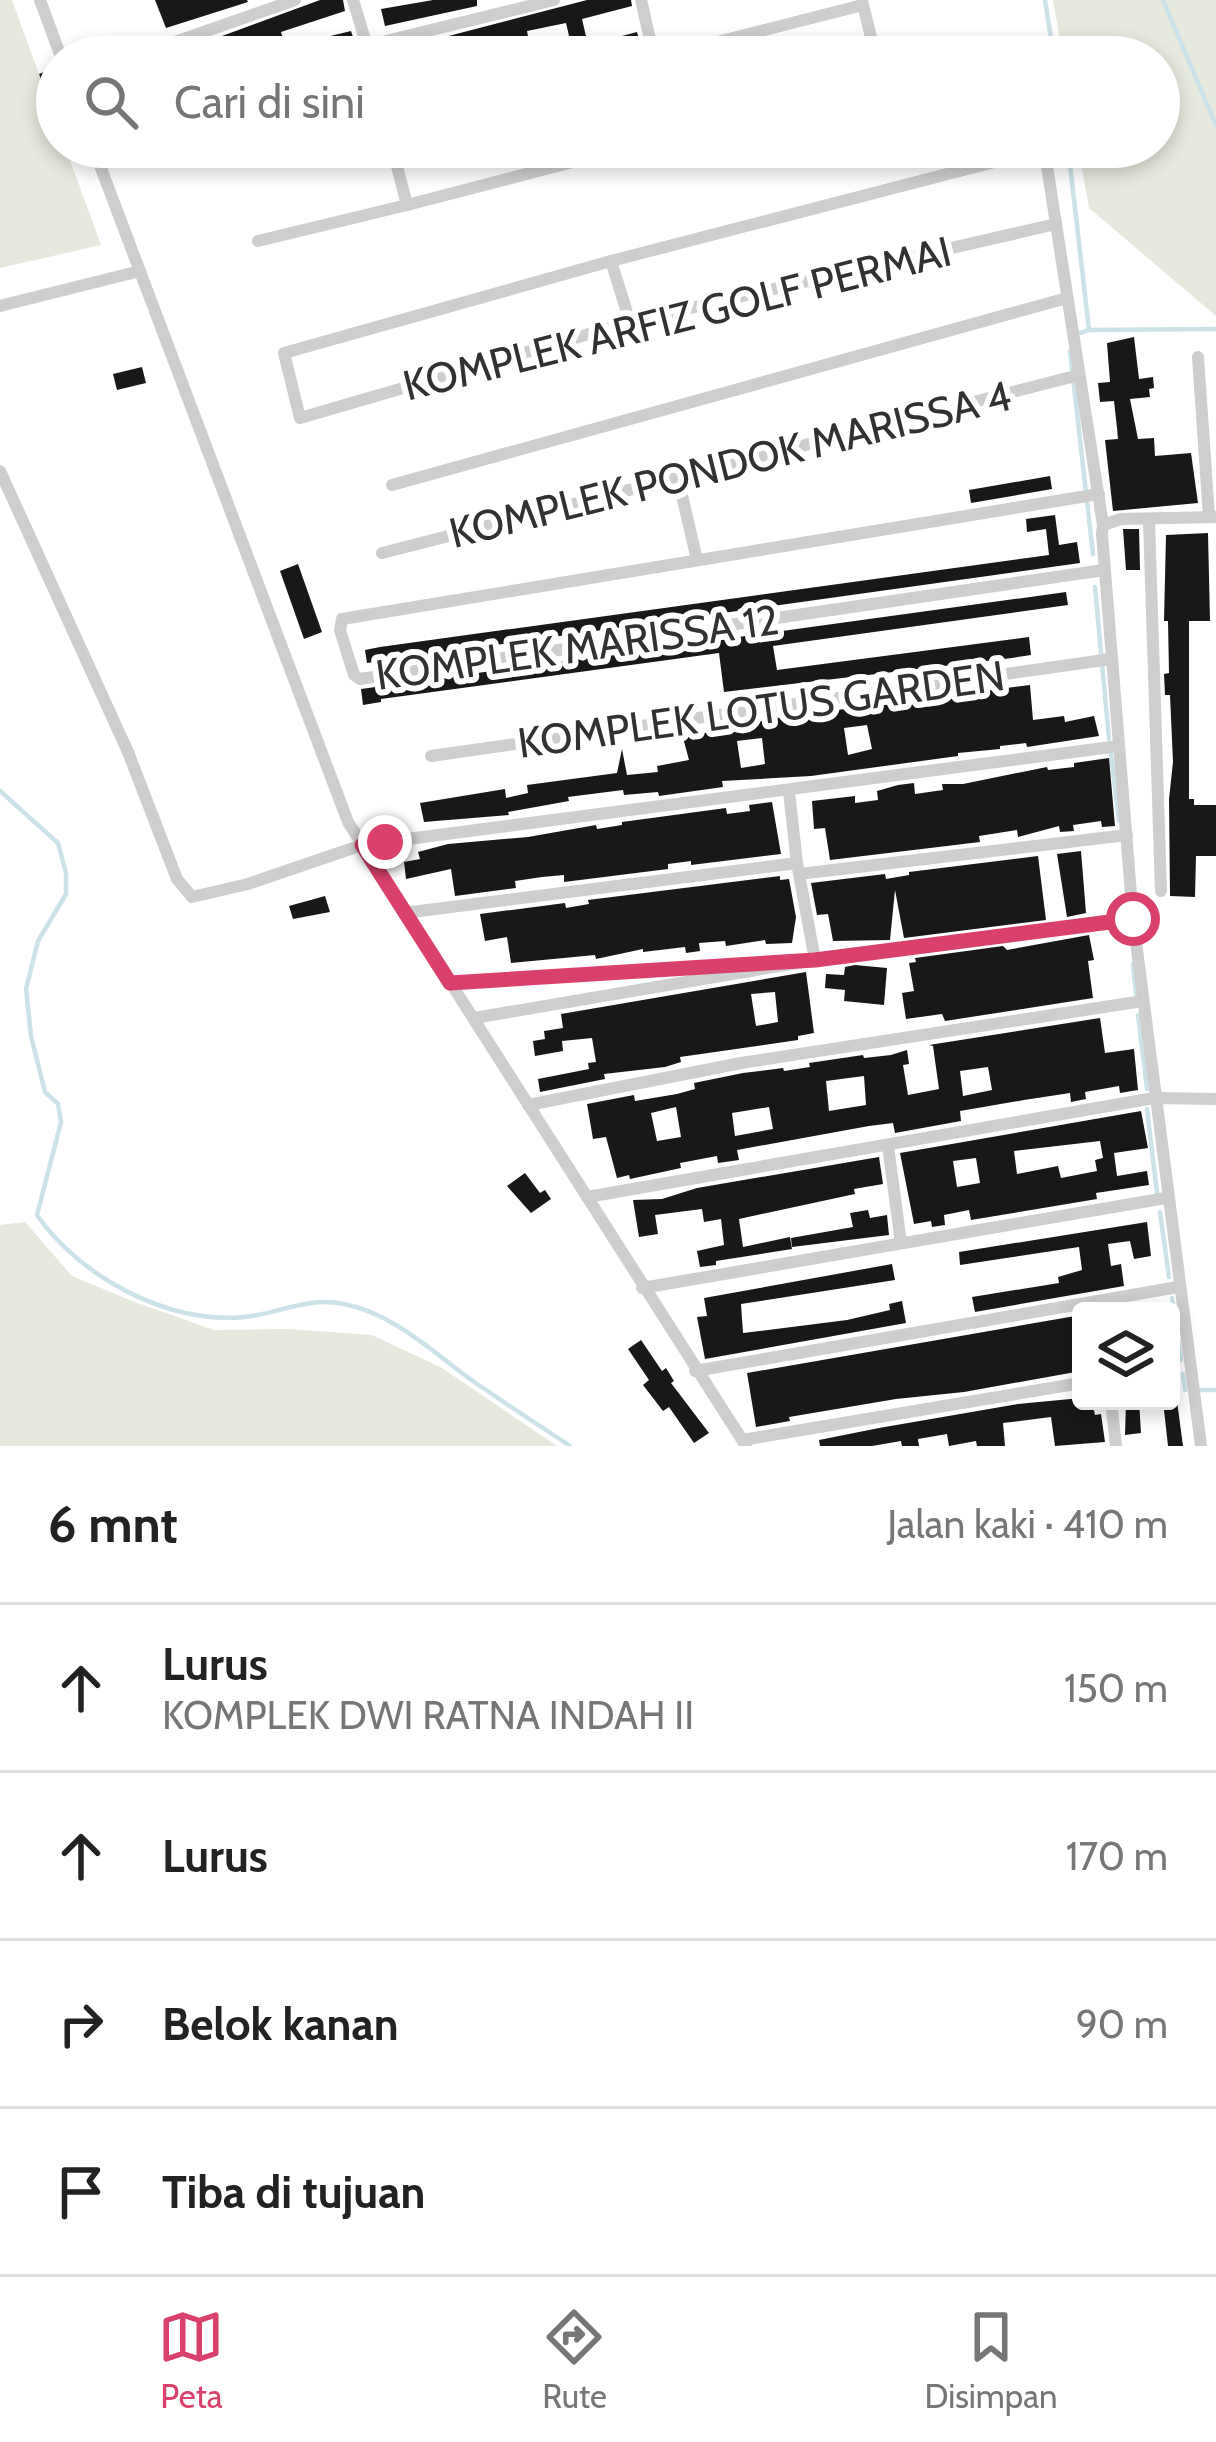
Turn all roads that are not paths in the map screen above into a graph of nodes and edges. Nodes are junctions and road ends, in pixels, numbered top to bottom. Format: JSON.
{"nodes":[{"id":1,"x":40,"y":0,"type":"edge"},
{"id":2,"x":295,"y":0,"type":"edge"},
{"id":3,"x":353,"y":0,"type":"edge"},
{"id":4,"x":554,"y":0,"type":"edge"},
{"id":5,"x":641,"y":0,"type":"edge"},
{"id":6,"x":862,"y":3,"type":"edge"},
{"id":7,"x":53,"y":36,"type":"edge"},
{"id":8,"x":192,"y":36,"type":"edge"},
{"id":9,"x":363,"y":36,"type":"edge"},
{"id":10,"x":406,"y":36,"type":"edge"},
{"id":11,"x":650,"y":36,"type":"edge"},
{"id":12,"x":736,"y":36,"type":"edge"},
{"id":13,"x":871,"y":36,"type":"edge"},
{"id":14,"x":101,"y":168,"type":"edge"},
{"id":15,"x":397,"y":168,"type":"edge"},
{"id":16,"x":549,"y":168,"type":"edge"},
{"id":17,"x":967,"y":168,"type":"edge"},
{"id":18,"x":1047,"y":168,"type":"edge"},
{"id":19,"x":407,"y":205,"type":"junction"},
{"id":20,"x":1056,"y":224,"type":"junction"},
{"id":21,"x":258,"y":241,"type":"dead end"},
{"id":22,"x":611,"y":261,"type":"junction"},
{"id":23,"x":140,"y":271,"type":"junction"},
{"id":24,"x":1067,"y":298,"type":"junction"},
{"id":25,"x":0,"y":306,"type":"edge"},
{"id":26,"x":630,"y":322,"type":"junction"},
{"id":27,"x":1198,"y":357,"type":"dead end"},
{"id":28,"x":1078,"y":375,"type":"junction"},
{"id":29,"x":0,"y":471,"type":"edge"},
{"id":30,"x":677,"y":478,"type":"junction"},
{"id":31,"x":392,"y":485,"type":"dead end"},
{"id":32,"x":1099,"y":494,"type":"junction"},
{"id":33,"x":1213,"y":517,"type":"edge"},
{"id":34,"x":1149,"y":520,"type":"junction"},
{"id":35,"x":1103,"y":525,"type":"junction"},
{"id":36,"x":382,"y":554,"type":"dead end"},
{"id":37,"x":697,"y":560,"type":"junction"},
{"id":38,"x":1104,"y":571,"type":"junction"},
{"id":39,"x":1112,"y":659,"type":"junction"},
{"id":40,"x":1119,"y":746,"type":"junction"},
{"id":41,"x":430,"y":756,"type":"dead end"},
{"id":42,"x":789,"y":792,"type":"junction"},
{"id":43,"x":1127,"y":835,"type":"junction"},
{"id":44,"x":362,"y":845,"type":"junction"},
{"id":45,"x":798,"y":868,"type":"junction"},
{"id":46,"x":1161,"y":891,"type":"dead end"},
{"id":47,"x":404,"y":913,"type":"junction"},
{"id":48,"x":1133,"y":919,"type":"junction"},
{"id":49,"x":815,"y":960,"type":"junction"},
{"id":50,"x":450,"y":983,"type":"junction"},
{"id":51,"x":1143,"y":1001,"type":"junction"},
{"id":52,"x":473,"y":1018,"type":"junction"},
{"id":53,"x":1154,"y":1098,"type":"junction"},
{"id":54,"x":1216,"y":1099,"type":"edge"},
{"id":55,"x":528,"y":1105,"type":"junction"},
{"id":56,"x":888,"y":1146,"type":"junction"},
{"id":57,"x":587,"y":1198,"type":"junction"},
{"id":58,"x":1166,"y":1198,"type":"junction"},
{"id":59,"x":902,"y":1243,"type":"junction"},
{"id":60,"x":1178,"y":1287,"type":"junction"},
{"id":61,"x":642,"y":1288,"type":"junction"},
{"id":62,"x":1188,"y":1366,"type":"junction"},
{"id":63,"x":1180,"y":1367,"type":"edge"},
{"id":64,"x":695,"y":1371,"type":"junction"},
{"id":65,"x":1072,"y":1385,"type":"edge"},
{"id":66,"x":1112,"y":1410,"type":"edge"},
{"id":67,"x":744,"y":1443,"type":"edge"},
{"id":68,"x":1116,"y":1446,"type":"edge"},
{"id":69,"x":1201,"y":1446,"type":"edge"}],
"edges":[{"from":1,"to":7,"type":"street"},
{"from":2,"to":8,"type":"street"},
{"from":3,"to":9,"type":"street"},
{"from":4,"to":10,"type":"street"},
{"from":5,"to":11,"type":"street"},
{"from":6,"to":12,"type":"street"},
{"from":6,"to":13,"type":"street"},
{"from":14,"to":23,"type":"street"},
{"from":15,"to":19,"type":"street"},
{"from":16,"to":19,"type":"street"},
{"from":17,"to":22,"type":"street"},
{"from":18,"to":20,"type":"street"},
{"from":19,"to":21,"type":"street"},
{"from":20,"to":24,"type":"street"},
{"from":20,"to":26,"type":"street","name":"KOMPLEK ARFIZ GOLF PERMAI"},
{"from":22,"to":26,"type":"street"},
{"from":22,"to":26,"type":"street","name":"KOMPLEK ARFIZ GOLF PERMAI"},
{"from":23,"to":25,"type":"street"},
{"from":23,"to":44,"type":"street"},
{"from":24,"to":28,"type":"street"},
{"from":24,"to":31,"type":"street","name":"KOMPLEK PONDOK MARISSA 4"},
{"from":27,"to":33,"type":"street"},
{"from":28,"to":30,"type":"street","name":"KOMPLEK PONDOK MARISSA 4"},
{"from":28,"to":32,"type":"street"},
{"from":29,"to":44,"type":"street"},
{"from":30,"to":36,"type":"street","name":"KOMPLEK PONDOK MARISSA 4"},
{"from":30,"to":37,"type":"street"},
{"from":32,"to":35,"type":"street"},
{"from":32,"to":37,"type":"street","name":"KOMPLEK MARISSA 12"},
{"from":33,"to":34,"type":"street"},
{"from":34,"to":35,"type":"street"},
{"from":34,"to":46,"type":"street"},
{"from":35,"to":38,"type":"street"},
{"from":37,"to":38,"type":"street","name":"KOMPLEK MARISSA 12"},
{"from":38,"to":39,"type":"street"},
{"from":39,"to":40,"type":"street"},
{"from":39,"to":41,"type":"street","name":"KOMPLEK LOTUS GARDEN"},
{"from":40,"to":42,"type":"street"},
{"from":40,"to":43,"type":"street"},
{"from":42,"to":44,"type":"street"},
{"from":42,"to":45,"type":"street"},
{"from":43,"to":45,"type":"street"},
{"from":43,"to":48,"type":"street"},
{"from":44,"to":47,"type":"street"},
{"from":45,"to":47,"type":"street"},
{"from":45,"to":49,"type":"street"},
{"from":47,"to":50,"type":"street"},
{"from":48,"to":49,"type":"street"},
{"from":48,"to":51,"type":"street"},
{"from":49,"to":50,"type":"street"},
{"from":49,"to":52,"type":"street"},
{"from":50,"to":52,"type":"street"},
{"from":51,"to":53,"type":"street"},
{"from":51,"to":55,"type":"street"},
{"from":52,"to":55,"type":"street"},
{"from":53,"to":54,"type":"street"},
{"from":53,"to":56,"type":"street"},
{"from":53,"to":58,"type":"street"},
{"from":55,"to":57,"type":"street"},
{"from":56,"to":57,"type":"street"},
{"from":56,"to":59,"type":"street"},
{"from":57,"to":61,"type":"street"},
{"from":58,"to":59,"type":"street"},
{"from":58,"to":60,"type":"street"},
{"from":59,"to":61,"type":"street"},
{"from":60,"to":62,"type":"street"},
{"from":60,"to":64,"type":"street"},
{"from":61,"to":64,"type":"street"},
{"from":62,"to":63,"type":"street"},
{"from":62,"to":69,"type":"street"},
{"from":64,"to":67,"type":"street"},
{"from":65,"to":67,"type":"street"},
{"from":66,"to":68,"type":"street"}]}
